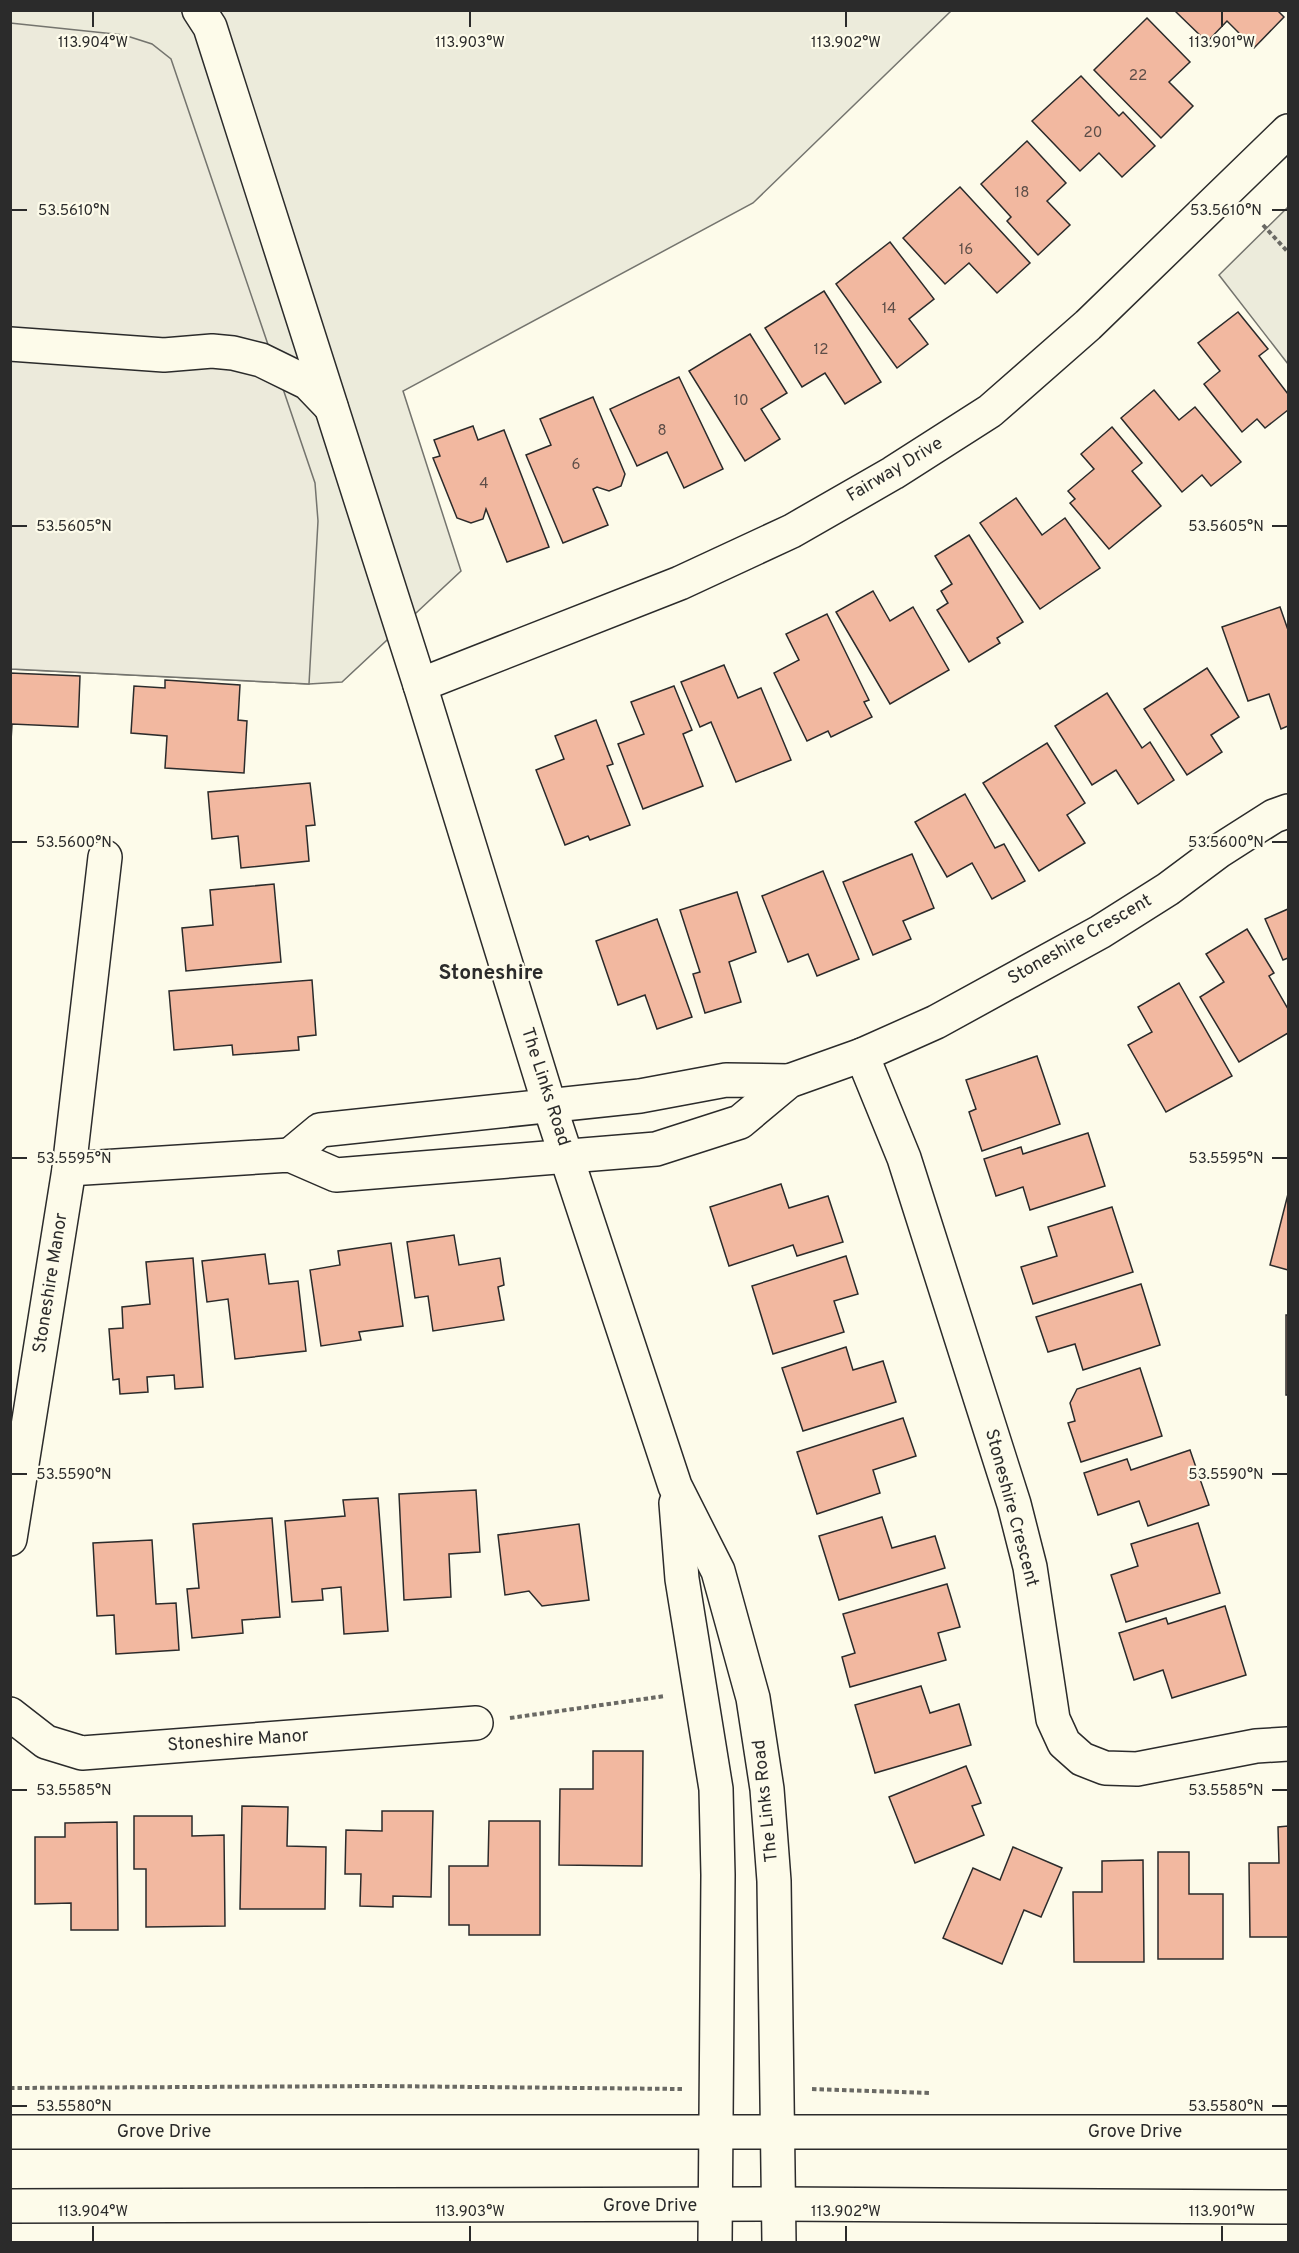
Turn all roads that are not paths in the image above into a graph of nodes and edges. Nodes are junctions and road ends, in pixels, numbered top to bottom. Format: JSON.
{"nodes":[{"id":1,"x":204,"y":19,"type":"edge"},
{"id":2,"x":1288,"y":131,"type":"edge"},
{"id":3,"x":10,"y":344,"type":"edge"},
{"id":4,"x":331,"y":407,"type":"junction"},
{"id":5,"x":420,"y":685,"type":"junction"},
{"id":6,"x":1288,"y":811,"type":"edge"},
{"id":7,"x":105,"y":857,"type":"dead end"},
{"id":8,"x":862,"y":1055,"type":"junction"},
{"id":9,"x":789,"y":1081,"type":"junction"},
{"id":10,"x":549,"y":1104,"type":"junction"},
{"id":11,"x":290,"y":1155,"type":"junction"},
{"id":12,"x":567,"y":1155,"type":"junction"},
{"id":13,"x":69,"y":1169,"type":"junction"},
{"id":14,"x":675,"y":1486,"type":"junction"},
{"id":15,"x":10,"y":1539,"type":"edge"},
{"id":16,"x":10,"y":1714,"type":"edge"},
{"id":17,"x":476,"y":1723,"type":"road end"},
{"id":18,"x":1288,"y":1744,"type":"edge"},
{"id":19,"x":779,"y":2131,"type":"junction"},
{"id":20,"x":10,"y":2132,"type":"edge"},
{"id":21,"x":714,"y":2132,"type":"junction"},
{"id":22,"x":1288,"y":2132,"type":"edge"},
{"id":23,"x":779,"y":2204,"type":"junction"},
{"id":24,"x":10,"y":2206,"type":"edge"},
{"id":25,"x":714,"y":2206,"type":"junction"},
{"id":26,"x":1288,"y":2207,"type":"edge"},
{"id":27,"x":715,"y":2242,"type":"edge"},
{"id":28,"x":779,"y":2242,"type":"edge"}],
"edges":[{"from":1,"to":4,"type":"street","name":"The Links Road"},
{"from":2,"to":5,"type":"street","name":"Fairway Drive"},
{"from":3,"to":4,"type":"street"},
{"from":4,"to":5,"type":"street","name":"The Links Road"},
{"from":5,"to":10,"type":"street","name":"The Links Road"},
{"from":6,"to":8,"type":"street","name":"Stoneshire Crescent"},
{"from":7,"to":13,"type":"street","name":"Stoneshire Manor"},
{"from":8,"to":9,"type":"street","name":"Stoneshire Crescent"},
{"from":8,"to":18,"type":"street","name":"Stoneshire Crescent"},
{"from":9,"to":10,"type":"street","name":"Stoneshire Crescent"},
{"from":9,"to":12,"type":"street","name":"Stoneshire Crescent"},
{"from":10,"to":11,"type":"street"},
{"from":10,"to":12,"type":"street","name":"The Links Road"},
{"from":11,"to":12,"type":"street"},
{"from":11,"to":13,"type":"street"},
{"from":12,"to":14,"type":"street","name":"The Links Road"},
{"from":13,"to":15,"type":"street","name":"Stoneshire Manor"},
{"from":14,"to":19,"type":"street","name":"The Links Road"},
{"from":14,"to":21,"type":"street","name":"The Links Road"},
{"from":16,"to":17,"type":"street","name":"Stoneshire Manor"},
{"from":19,"to":21,"type":"street","name":"Grove Drive"},
{"from":19,"to":22,"type":"street","name":"Grove Drive"},
{"from":19,"to":23,"type":"street","name":"The Links Road"},
{"from":20,"to":21,"type":"street","name":"Grove Drive"},
{"from":21,"to":25,"type":"street","name":"The Links Road"},
{"from":23,"to":25,"type":"street","name":"Grove Drive"},
{"from":23,"to":26,"type":"street","name":"Grove Drive"},
{"from":23,"to":28,"type":"street","name":"The Links Road"},
{"from":24,"to":25,"type":"street","name":"Grove Drive"},
{"from":25,"to":27,"type":"street","name":"The Links Road"}]}
